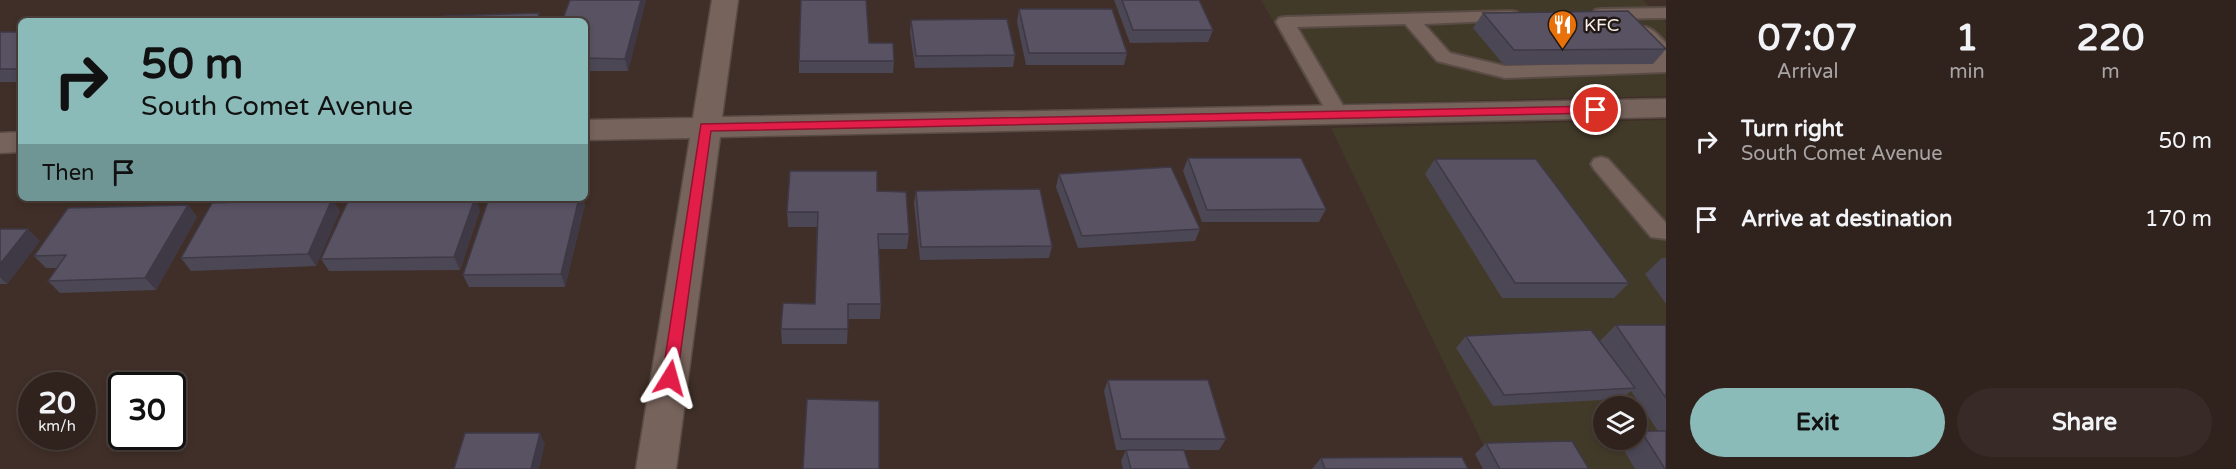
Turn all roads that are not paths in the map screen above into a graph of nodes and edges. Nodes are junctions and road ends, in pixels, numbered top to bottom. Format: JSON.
{"nodes":[{"id":1,"x":724,"y":0,"type":"edge"},
{"id":2,"x":1666,"y":12,"type":"edge"},
{"id":3,"x":1589,"y":14,"type":"edge"},
{"id":4,"x":1625,"y":14,"type":"junction"},
{"id":5,"x":1529,"y":16,"type":"edge"},
{"id":6,"x":1410,"y":19,"type":"junction"},
{"id":7,"x":1666,"y":108,"type":"edge"},
{"id":8,"x":1339,"y":116,"type":"junction"},
{"id":9,"x":705,"y":127,"type":"junction"},
{"id":10,"x":588,"y":130,"type":"edge"},
{"id":11,"x":18,"y":142,"type":"edge"},
{"id":12,"x":0,"y":143,"type":"edge"},
{"id":13,"x":1601,"y":164,"type":"dead end"},
{"id":14,"x":1666,"y":231,"type":"edge"},
{"id":15,"x":656,"y":469,"type":"edge"}],
"edges":[{"from":1,"to":9,"type":"street"},
{"from":2,"to":4,"type":"lane"},
{"from":3,"to":4,"type":"lane"},
{"from":4,"to":6,"type":"lane"},
{"from":5,"to":6,"type":"lane"},
{"from":6,"to":8,"type":"lane"},
{"from":7,"to":8,"type":"street"},
{"from":8,"to":9,"type":"street"},
{"from":9,"to":10,"type":"street"},
{"from":9,"to":15,"type":"street"},
{"from":11,"to":12,"type":"street"},
{"from":13,"to":14,"type":"lane"}]}
